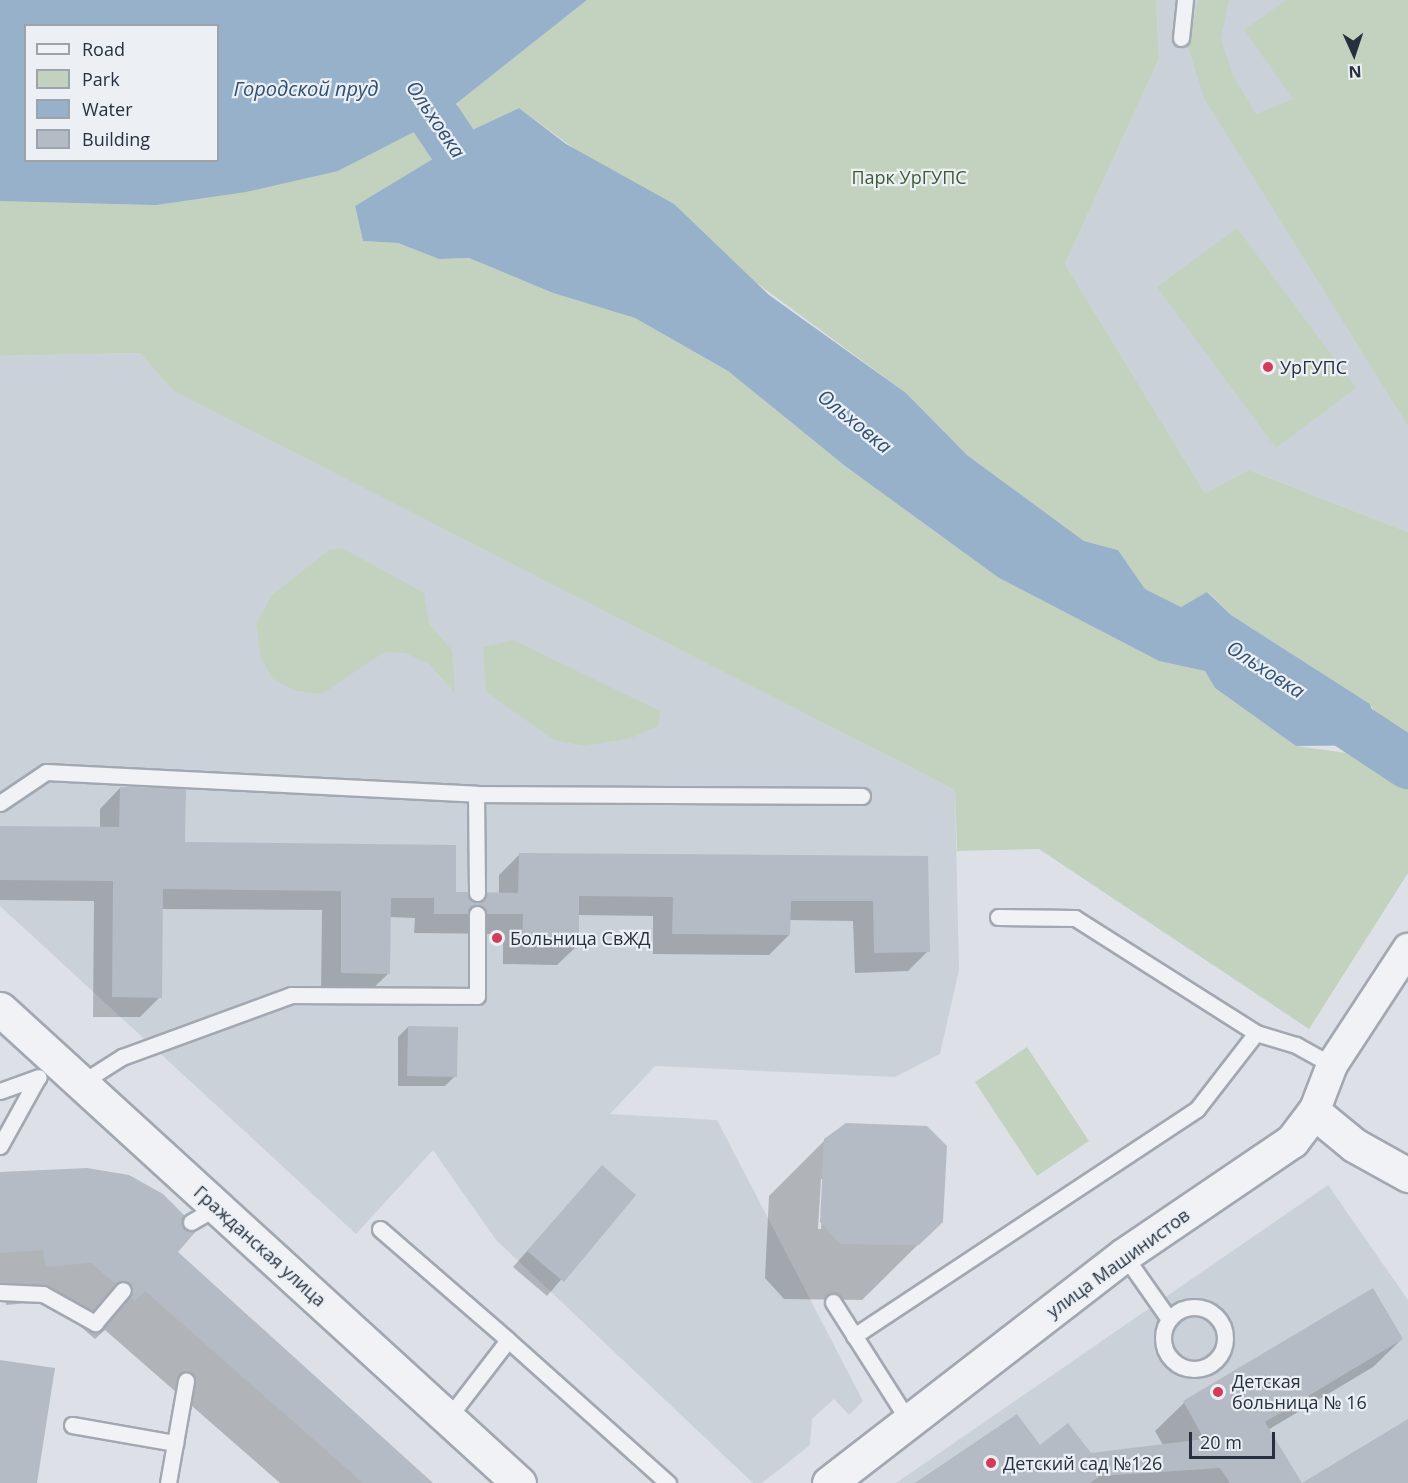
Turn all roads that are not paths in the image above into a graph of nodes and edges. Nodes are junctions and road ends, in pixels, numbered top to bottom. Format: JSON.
{"nodes":[{"id":1,"x":1185,"y":0,"type":"edge"},
{"id":2,"x":1181,"y":38,"type":"dead end"},
{"id":3,"x":476,"y":794,"type":"junction"},
{"id":4,"x":862,"y":796,"type":"dead end"},
{"id":5,"x":0,"y":803,"type":"edge"},
{"id":6,"x":477,"y":892,"type":"dead end"},
{"id":7,"x":477,"y":914,"type":"dead end"},
{"id":8,"x":998,"y":917,"type":"dead end"},
{"id":9,"x":1408,"y":949,"type":"edge"},
{"id":10,"x":0,"y":1009,"type":"edge"},
{"id":11,"x":1256,"y":1033,"type":"junction"},
{"id":12,"x":1332,"y":1065,"type":"junction"},
{"id":13,"x":47,"y":1070,"type":"junction"},
{"id":14,"x":81,"y":1083,"type":"junction"},
{"id":15,"x":0,"y":1091,"type":"edge"},
{"id":16,"x":1314,"y":1112,"type":"junction"},
{"id":17,"x":0,"y":1146,"type":"edge"},
{"id":18,"x":1408,"y":1175,"type":"edge"},
{"id":19,"x":380,"y":1229,"type":"dead end"},
{"id":20,"x":1124,"y":1255,"type":"junction"},
{"id":21,"x":123,"y":1290,"type":"dead end"},
{"id":22,"x":0,"y":1292,"type":"edge"},
{"id":23,"x":833,"y":1302,"type":"dead end"},
{"id":24,"x":1169,"y":1319,"type":"junction"},
{"id":25,"x":854,"y":1336,"type":"junction"},
{"id":26,"x":508,"y":1341,"type":"junction"},
{"id":27,"x":186,"y":1381,"type":"dead end"},
{"id":28,"x":448,"y":1418,"type":"junction"},
{"id":29,"x":908,"y":1420,"type":"junction"},
{"id":30,"x":72,"y":1425,"type":"dead end"},
{"id":31,"x":175,"y":1443,"type":"junction"},
{"id":32,"x":168,"y":1483,"type":"edge"},
{"id":33,"x":519,"y":1483,"type":"edge"},
{"id":34,"x":668,"y":1483,"type":"edge"},
{"id":35,"x":829,"y":1483,"type":"edge"}],
"edges":[{"from":1,"to":2,"type":"lane"},
{"from":3,"to":4,"type":"lane"},
{"from":3,"to":5,"type":"lane"},
{"from":3,"to":6,"type":"lane"},
{"from":7,"to":14,"type":"lane"},
{"from":8,"to":11,"type":"lane"},
{"from":9,"to":12,"type":"street"},
{"from":10,"to":13,"type":"street","name":"Гражданская улица"},
{"from":11,"to":12,"type":"lane"},
{"from":11,"to":25,"type":"lane"},
{"from":12,"to":16,"type":"street"},
{"from":13,"to":14,"type":"street","name":"Гражданская улица"},
{"from":13,"to":15,"type":"lane"},
{"from":13,"to":17,"type":"lane"},
{"from":14,"to":28,"type":"street","name":"Гражданская улица"},
{"from":16,"to":18,"type":"street"},
{"from":16,"to":20,"type":"street","name":"улица Машинистов"},
{"from":19,"to":26,"type":"lane"},
{"from":20,"to":24,"type":"lane"},
{"from":20,"to":29,"type":"street","name":"улица Машинистов"},
{"from":21,"to":22,"type":"lane"},
{"from":23,"to":25,"type":"lane"},
{"from":24,"to":24,"type":"lane"},
{"from":25,"to":29,"type":"lane"},
{"from":26,"to":28,"type":"lane"},
{"from":26,"to":34,"type":"lane"},
{"from":27,"to":31,"type":"lane"},
{"from":28,"to":33,"type":"street","name":"Гражданская улица"},
{"from":29,"to":35,"type":"street","name":"улица Машинистов"},
{"from":30,"to":31,"type":"lane"},
{"from":31,"to":32,"type":"lane"}]}
